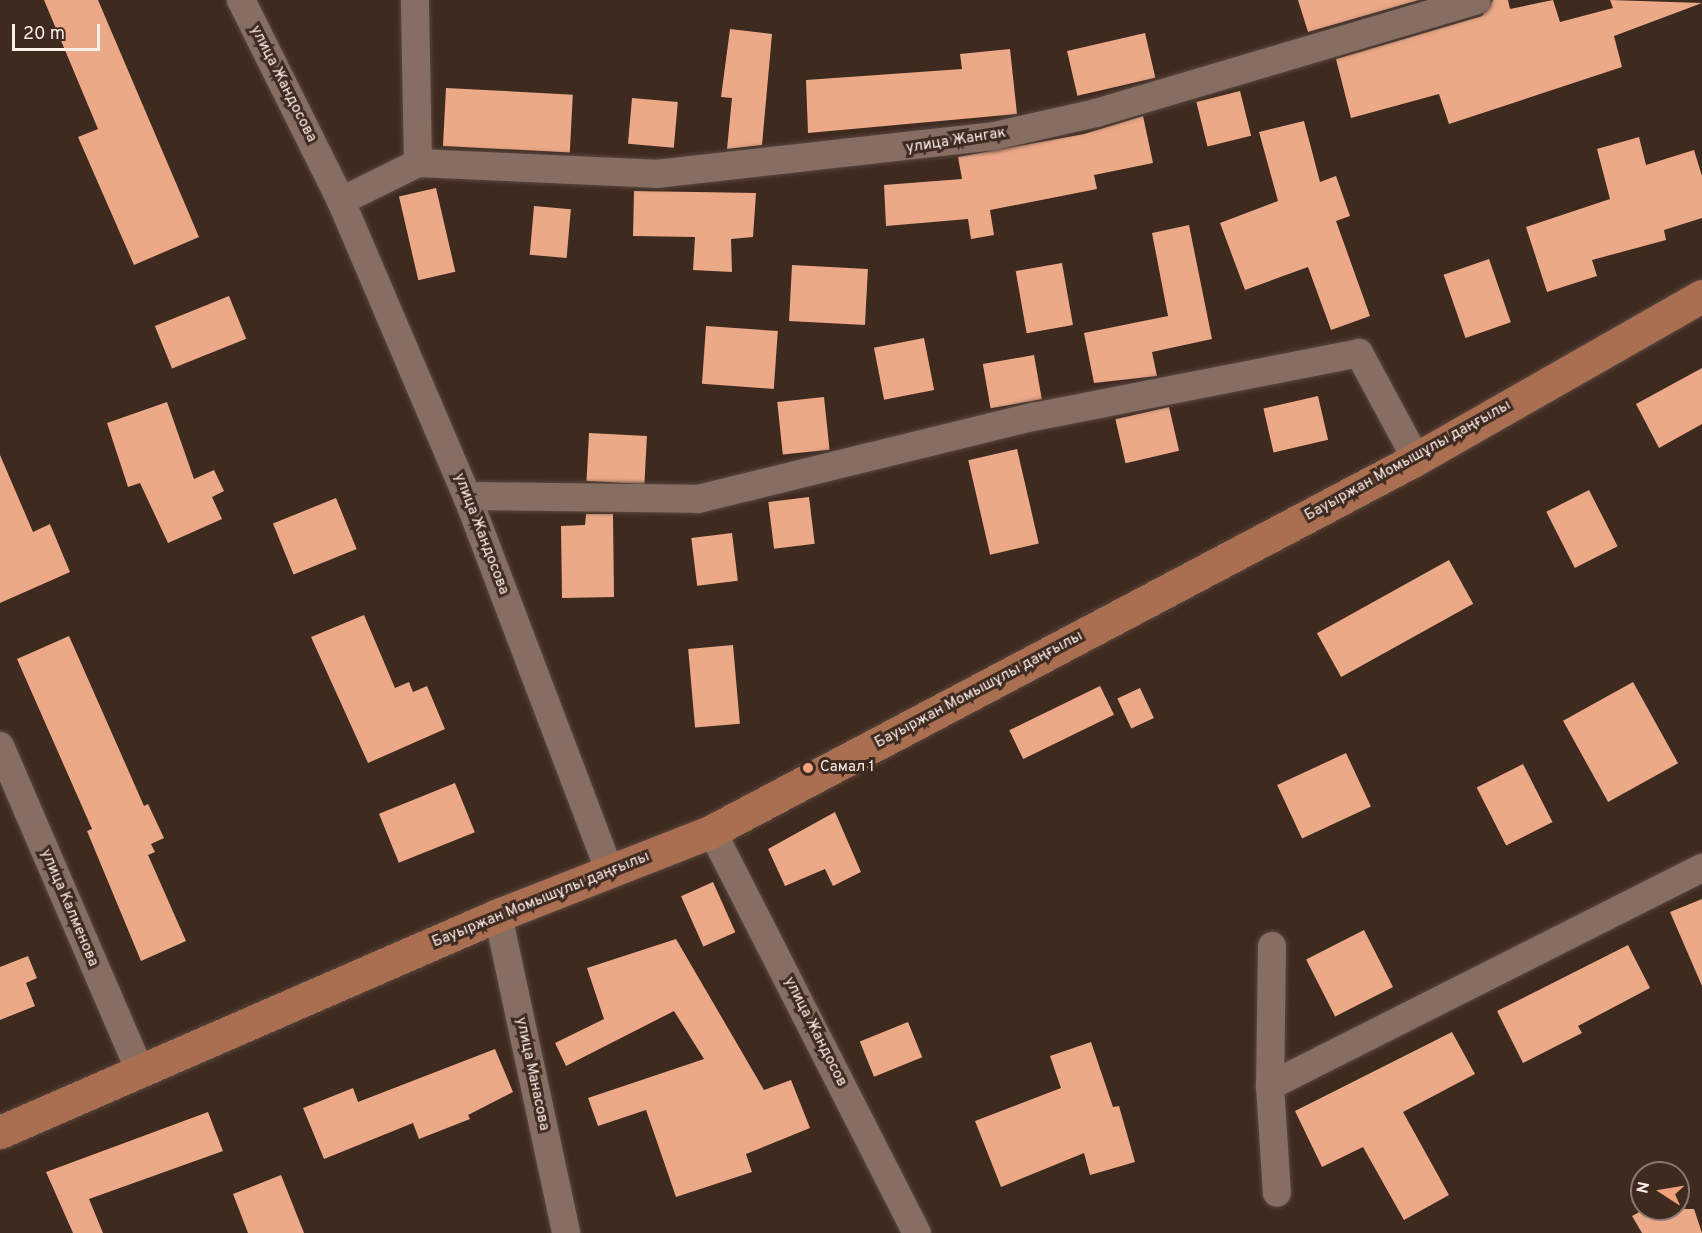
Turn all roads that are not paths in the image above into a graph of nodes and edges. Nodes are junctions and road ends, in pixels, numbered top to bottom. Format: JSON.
{"nodes":[{"id":1,"x":241,"y":0,"type":"edge"},
{"id":2,"x":415,"y":0,"type":"edge"},
{"id":3,"x":1477,"y":0,"type":"edge"},
{"id":4,"x":418,"y":163,"type":"junction"},
{"id":5,"x":341,"y":201,"type":"junction"},
{"id":6,"x":1702,"y":296,"type":"edge"},
{"id":7,"x":1416,"y":459,"type":"junction"},
{"id":8,"x":468,"y":496,"type":"junction"},
{"id":9,"x":0,"y":746,"type":"edge"},
{"id":10,"x":712,"y":831,"type":"junction"},
{"id":11,"x":1702,"y":868,"type":"edge"},
{"id":12,"x":610,"y":872,"type":"junction"},
{"id":13,"x":498,"y":915,"type":"junction"},
{"id":14,"x":1272,"y":946,"type":"dead end"},
{"id":15,"x":139,"y":1069,"type":"junction"},
{"id":16,"x":1270,"y":1086,"type":"junction"},
{"id":17,"x":0,"y":1132,"type":"edge"},
{"id":18,"x":1277,"y":1193,"type":"dead end"},
{"id":19,"x":566,"y":1233,"type":"edge"},
{"id":20,"x":917,"y":1233,"type":"edge"}],
"edges":[{"from":1,"to":5,"type":"street","name":"улица Жандосова"},
{"from":2,"to":4,"type":"street"},
{"from":3,"to":4,"type":"street","name":"улица Жангак"},
{"from":4,"to":5,"type":"street"},
{"from":5,"to":8,"type":"street","name":"улица Жандосова"},
{"from":6,"to":7,"type":"main road","name":"Бауыржан Момышұлы даңғылы"},
{"from":7,"to":8,"type":"street"},
{"from":7,"to":10,"type":"main road","name":"Бауыржан Момышұлы даңғылы"},
{"from":8,"to":12,"type":"street","name":"улица Жандосова"},
{"from":9,"to":15,"type":"street","name":"улица Калменова"},
{"from":10,"to":12,"type":"main road","name":"Бауыржан Момышұлы даңғылы"},
{"from":10,"to":20,"type":"street","name":"улица Жандосов"},
{"from":11,"to":16,"type":"street"},
{"from":12,"to":13,"type":"main road","name":"Бауыржан Момышұлы даңғылы"},
{"from":13,"to":15,"type":"main road","name":"Бауыржан Момышұлы даңғылы"},
{"from":13,"to":19,"type":"street","name":"улица Манасова"},
{"from":14,"to":16,"type":"street"},
{"from":15,"to":17,"type":"main road","name":"Бауыржан Момышұлы даңғылы"},
{"from":16,"to":18,"type":"street"}]}
